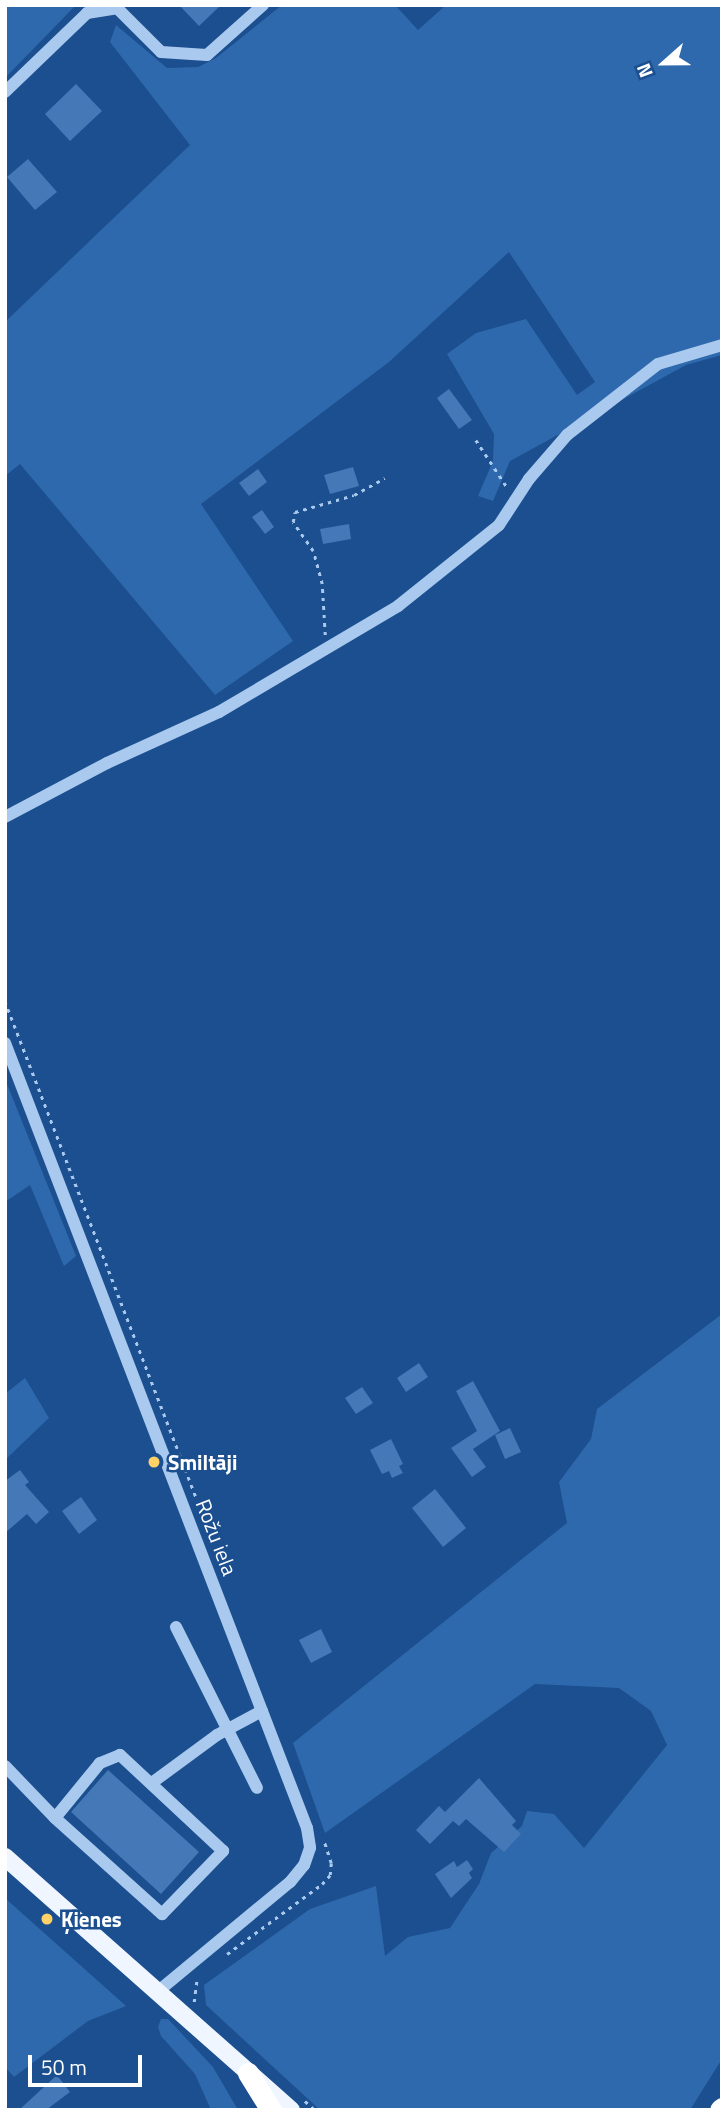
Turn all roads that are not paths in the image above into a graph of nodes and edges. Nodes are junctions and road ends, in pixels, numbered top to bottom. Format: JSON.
{"nodes":[{"id":1,"x":263,"y":5,"type":"edge"},
{"id":2,"x":5,"y":93,"type":"edge"},
{"id":3,"x":722,"y":345,"type":"edge"},
{"id":4,"x":5,"y":817,"type":"edge"},
{"id":5,"x":5,"y":1043,"type":"edge"},
{"id":6,"x":176,"y":1627,"type":"dead end"},
{"id":7,"x":262,"y":1711,"type":"junction"},
{"id":8,"x":230,"y":1728,"type":"junction"},
{"id":9,"x":5,"y":1766,"type":"edge"},
{"id":10,"x":153,"y":1782,"type":"junction"},
{"id":11,"x":257,"y":1788,"type":"dead end"},
{"id":12,"x":55,"y":1818,"type":"junction"},
{"id":13,"x":5,"y":1857,"type":"edge"},
{"id":14,"x":157,"y":1992,"type":"junction"},
{"id":15,"x":248,"y":2073,"type":"junction"},
{"id":16,"x":296,"y":2104,"type":"edge"},
{"id":17,"x":271,"y":2110,"type":"edge"}],
"edges":[{"from":1,"to":2,"type":"street"},
{"from":3,"to":4,"type":"street"},
{"from":5,"to":7,"type":"street","name":"Rožu iela"},
{"from":6,"to":8,"type":"street"},
{"from":7,"to":8,"type":"street"},
{"from":7,"to":14,"type":"street","name":"Rožu iela"},
{"from":8,"to":10,"type":"street"},
{"from":8,"to":11,"type":"street"},
{"from":9,"to":12,"type":"street"},
{"from":10,"to":12,"type":"street"},
{"from":10,"to":12,"type":"street"},
{"from":13,"to":14,"type":"main road"},
{"from":14,"to":15,"type":"main road"},
{"from":15,"to":16,"type":"main road"},
{"from":15,"to":17,"type":"highway"}]}
